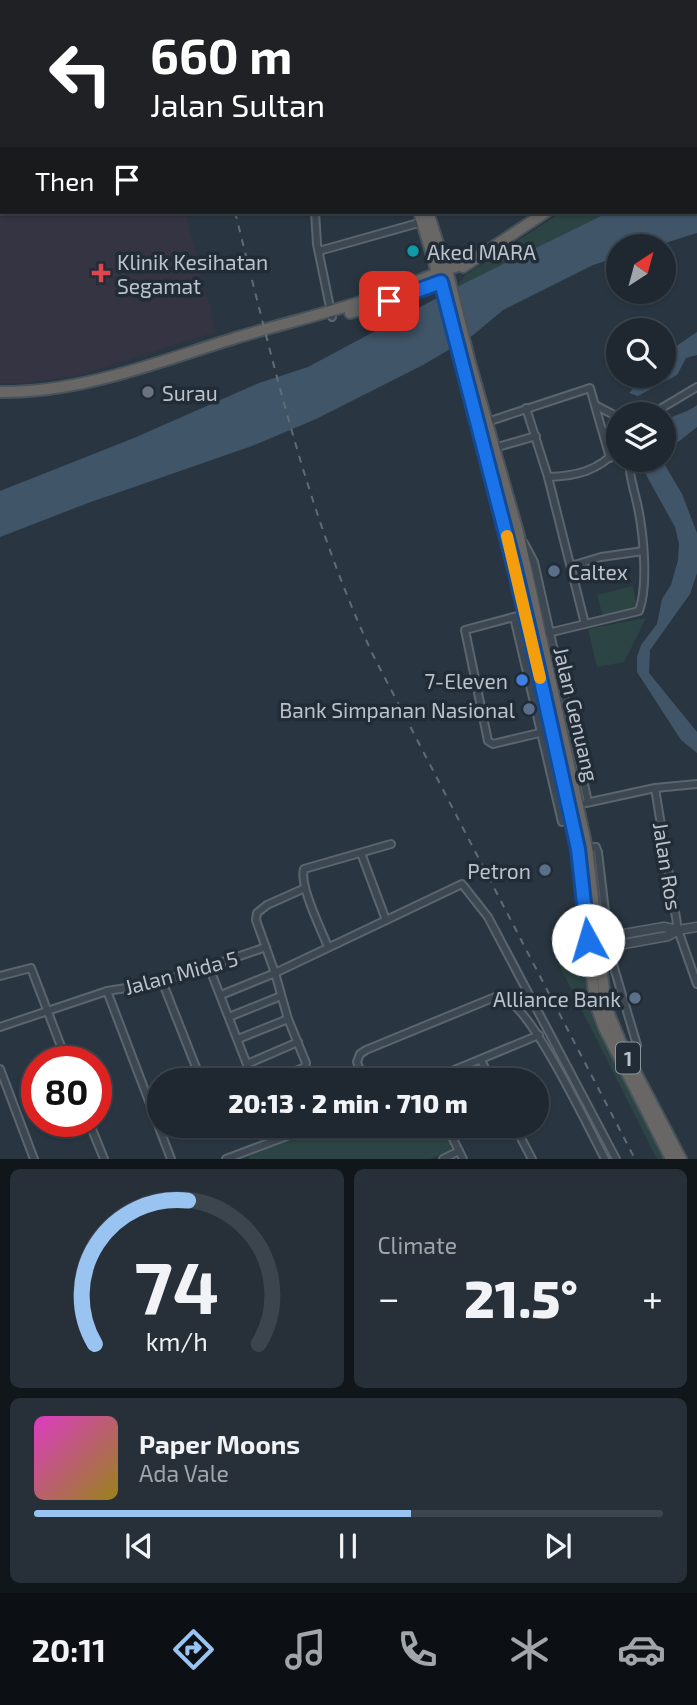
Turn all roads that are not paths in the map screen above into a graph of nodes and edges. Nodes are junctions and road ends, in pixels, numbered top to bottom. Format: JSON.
{"nodes":[{"id":1,"x":315,"y":214,"type":"edge"},
{"id":2,"x":543,"y":214,"type":"edge"},
{"id":3,"x":423,"y":215,"type":"edge"},
{"id":4,"x":319,"y":251,"type":"junction"},
{"id":5,"x":445,"y":280,"type":"junction"},
{"id":6,"x":332,"y":314,"type":"junction"},
{"id":7,"x":467,"y":366,"type":"junction"},
{"id":8,"x":697,"y":387,"type":"edge"},
{"id":9,"x":0,"y":392,"type":"edge"},
{"id":10,"x":672,"y":402,"type":"edge"},
{"id":11,"x":594,"y":405,"type":"junction"},
{"id":12,"x":526,"y":408,"type":"junction"},
{"id":13,"x":606,"y":411,"type":"edge"},
{"id":14,"x":487,"y":422,"type":"junction"},
{"id":15,"x":606,"y":432,"type":"edge"},
{"id":16,"x":536,"y":436,"type":"junction"},
{"id":17,"x":494,"y":448,"type":"junction"},
{"id":18,"x":606,"y":459,"type":"edge"},
{"id":19,"x":630,"y":472,"type":"edge"},
{"id":20,"x":548,"y":477,"type":"junction"},
{"id":21,"x":506,"y":487,"type":"junction"},
{"id":22,"x":497,"y":497,"type":"junction"},
{"id":23,"x":509,"y":520,"type":"junction"},
{"id":24,"x":643,"y":551,"type":"junction"},
{"id":25,"x":571,"y":566,"type":"junction"},
{"id":26,"x":520,"y":615,"type":"junction"},
{"id":27,"x":585,"y":624,"type":"junction"},
{"id":28,"x":545,"y":633,"type":"junction"},
{"id":29,"x":552,"y":730,"type":"junction"},
{"id":30,"x":697,"y":784,"type":"edge"},
{"id":31,"x":655,"y":788,"type":"junction"},
{"id":32,"x":583,"y":804,"type":"junction"},
{"id":33,"x":391,"y":844,"type":"dead end"},
{"id":34,"x":361,"y":853,"type":"junction"},
{"id":35,"x":305,"y":888,"type":"junction"},
{"id":36,"x":386,"y":920,"type":"junction"},
{"id":37,"x":697,"y":927,"type":"edge"},
{"id":38,"x":678,"y":930,"type":"junction"},
{"id":39,"x":596,"y":943,"type":"junction"},
{"id":40,"x":624,"y":943,"type":"junction"},
{"id":41,"x":266,"y":947,"type":"junction"},
{"id":42,"x":328,"y":947,"type":"junction"},
{"id":43,"x":209,"y":967,"type":"junction"},
{"id":44,"x":275,"y":973,"type":"junction"},
{"id":45,"x":0,"y":975,"type":"edge"},
{"id":46,"x":162,"y":981,"type":"junction"},
{"id":47,"x":697,"y":984,"type":"edge"},
{"id":48,"x":107,"y":991,"type":"junction"},
{"id":49,"x":221,"y":995,"type":"junction"},
{"id":50,"x":281,"y":996,"type":"junction"},
{"id":51,"x":49,"y":1011,"type":"junction"},
{"id":52,"x":229,"y":1017,"type":"junction"},
{"id":53,"x":288,"y":1019,"type":"junction"},
{"id":54,"x":0,"y":1027,"type":"edge"},
{"id":55,"x":539,"y":1035,"type":"junction"},
{"id":56,"x":238,"y":1039,"type":"junction"},
{"id":57,"x":298,"y":1042,"type":"junction"},
{"id":58,"x":636,"y":1045,"type":"dead end"},
{"id":59,"x":61,"y":1046,"type":"edge"},
{"id":60,"x":481,"y":1060,"type":"junction"},
{"id":61,"x":247,"y":1065,"type":"junction"},
{"id":62,"x":196,"y":1068,"type":"edge"},
{"id":63,"x":248,"y":1068,"type":"edge"},
{"id":64,"x":301,"y":1068,"type":"edge"},
{"id":65,"x":358,"y":1068,"type":"edge"},
{"id":66,"x":461,"y":1068,"type":"edge"},
{"id":67,"x":485,"y":1068,"type":"edge"},
{"id":68,"x":0,"y":1069,"type":"edge"},
{"id":69,"x":147,"y":1093,"type":"edge"},
{"id":70,"x":95,"y":1137,"type":"edge"},
{"id":71,"x":164,"y":1138,"type":"edge"},
{"id":72,"x":280,"y":1138,"type":"edge"},
{"id":73,"x":452,"y":1138,"type":"edge"},
{"id":74,"x":521,"y":1138,"type":"edge"},
{"id":75,"x":458,"y":1151,"type":"junction"},
{"id":76,"x":615,"y":1157,"type":"edge"},
{"id":77,"x":234,"y":1158,"type":"edge"},
{"id":78,"x":34,"y":1159,"type":"edge"},
{"id":79,"x":104,"y":1159,"type":"edge"},
{"id":80,"x":171,"y":1159,"type":"edge"},
{"id":81,"x":226,"y":1159,"type":"edge"},
{"id":82,"x":443,"y":1159,"type":"edge"},
{"id":83,"x":463,"y":1159,"type":"edge"},
{"id":84,"x":532,"y":1159,"type":"edge"},
{"id":85,"x":606,"y":1159,"type":"edge"},
{"id":86,"x":671,"y":1159,"type":"edge"},
{"id":87,"x":681,"y":1159,"type":"edge"}],
"edges":[{"from":1,"to":4,"type":"street"},
{"from":2,"to":5,"type":"highway"},
{"from":3,"to":4,"type":"street"},
{"from":3,"to":5,"type":"highway","number":"1"},
{"from":4,"to":6,"type":"street"},
{"from":5,"to":6,"type":"highway"},
{"from":5,"to":7,"type":"highway","name":"Jalan Genuang","number":"1"},
{"from":6,"to":9,"type":"highway"},
{"from":7,"to":14,"type":"highway","name":"Jalan Genuang","number":"1"},
{"from":7,"to":22,"type":"highway","name":"Jalan Genuang","number":"1"},
{"from":8,"to":10,"type":"street"},
{"from":11,"to":12,"type":"street"},
{"from":11,"to":13,"type":"street"},
{"from":11,"to":15,"type":"street"},
{"from":12,"to":14,"type":"street"},
{"from":12,"to":16,"type":"street"},
{"from":14,"to":17,"type":"highway","name":"Jalan Genuang","number":"1"},
{"from":16,"to":17,"type":"street"},
{"from":16,"to":20,"type":"street"},
{"from":17,"to":21,"type":"highway","name":"Jalan Genuang","number":"1"},
{"from":18,"to":20,"type":"street"},
{"from":19,"to":24,"type":"street"},
{"from":20,"to":25,"type":"street"},
{"from":21,"to":22,"type":"highway"},
{"from":21,"to":23,"type":"highway","name":"Jalan Genuang","number":"1"},
{"from":22,"to":23,"type":"highway","name":"Jalan Genuang","number":"1"},
{"from":23,"to":26,"type":"highway","name":"Jalan Genuang","number":"1"},
{"from":23,"to":28,"type":"highway","name":"Jalan Genuang","number":"1"},
{"from":24,"to":25,"type":"street"},
{"from":24,"to":27,"type":"street"},
{"from":25,"to":27,"type":"street"},
{"from":26,"to":29,"type":"highway","name":"Jalan Genuang","number":"1"},
{"from":26,"to":29,"type":"street"},
{"from":27,"to":28,"type":"street"},
{"from":28,"to":29,"type":"highway","name":"Jalan Genuang","number":"1"},
{"from":28,"to":32,"type":"street"},
{"from":29,"to":32,"type":"highway","name":"Jalan Genuang","number":"1"},
{"from":29,"to":39,"type":"highway","name":"Jalan Genuang","number":"1"},
{"from":30,"to":31,"type":"street"},
{"from":31,"to":32,"type":"street"},
{"from":31,"to":38,"type":"street","name":"Jalan Ros"},
{"from":32,"to":39,"type":"highway","name":"Jalan Genuang","number":"1"},
{"from":33,"to":34,"type":"street"},
{"from":34,"to":35,"type":"street"},
{"from":34,"to":36,"type":"street"},
{"from":35,"to":41,"type":"street"},
{"from":35,"to":42,"type":"street"},
{"from":36,"to":42,"type":"street"},
{"from":36,"to":76,"type":"street"},
{"from":37,"to":38,"type":"street"},
{"from":38,"to":39,"type":"street"},
{"from":38,"to":40,"type":"street"},
{"from":38,"to":47,"type":"street","name":"Jalan Ros"},
{"from":39,"to":40,"type":"street"},
{"from":39,"to":86,"type":"highway","name":"Jalan Genuang","number":"1"},
{"from":39,"to":87,"type":"highway","name":"Jalan Genuang","number":"1"},
{"from":40,"to":58,"type":"street"},
{"from":41,"to":43,"type":"street","name":"Jalan Mida 5"},
{"from":41,"to":44,"type":"street"},
{"from":42,"to":44,"type":"street"},
{"from":43,"to":46,"type":"street","name":"Jalan Mida 5"},
{"from":43,"to":49,"type":"street"},
{"from":44,"to":49,"type":"street"},
{"from":44,"to":50,"type":"street"},
{"from":45,"to":51,"type":"street"},
{"from":46,"to":48,"type":"street","name":"Jalan Mida 5"},
{"from":46,"to":62,"type":"street"},
{"from":48,"to":51,"type":"street"},
{"from":48,"to":69,"type":"street","name":"Jalan Mida 5"},
{"from":49,"to":52,"type":"street"},
{"from":50,"to":52,"type":"street"},
{"from":50,"to":53,"type":"street"},
{"from":51,"to":54,"type":"street"},
{"from":51,"to":59,"type":"street"},
{"from":52,"to":56,"type":"street"},
{"from":53,"to":56,"type":"street"},
{"from":53,"to":57,"type":"street"},
{"from":55,"to":60,"type":"street"},
{"from":55,"to":65,"type":"street"},
{"from":55,"to":85,"type":"street"},
{"from":56,"to":61,"type":"street"},
{"from":57,"to":61,"type":"street"},
{"from":57,"to":64,"type":"street"},
{"from":60,"to":66,"type":"street"},
{"from":60,"to":67,"type":"street"},
{"from":61,"to":63,"type":"street"},
{"from":68,"to":78,"type":"street"},
{"from":70,"to":79,"type":"street"},
{"from":71,"to":80,"type":"street","name":"Jalan Mida 5"},
{"from":72,"to":77,"type":"street"},
{"from":73,"to":75,"type":"street"},
{"from":74,"to":84,"type":"street"},
{"from":75,"to":82,"type":"street"},
{"from":75,"to":83,"type":"street"},
{"from":76,"to":85,"type":"street"},
{"from":77,"to":81,"type":"street"}]}
